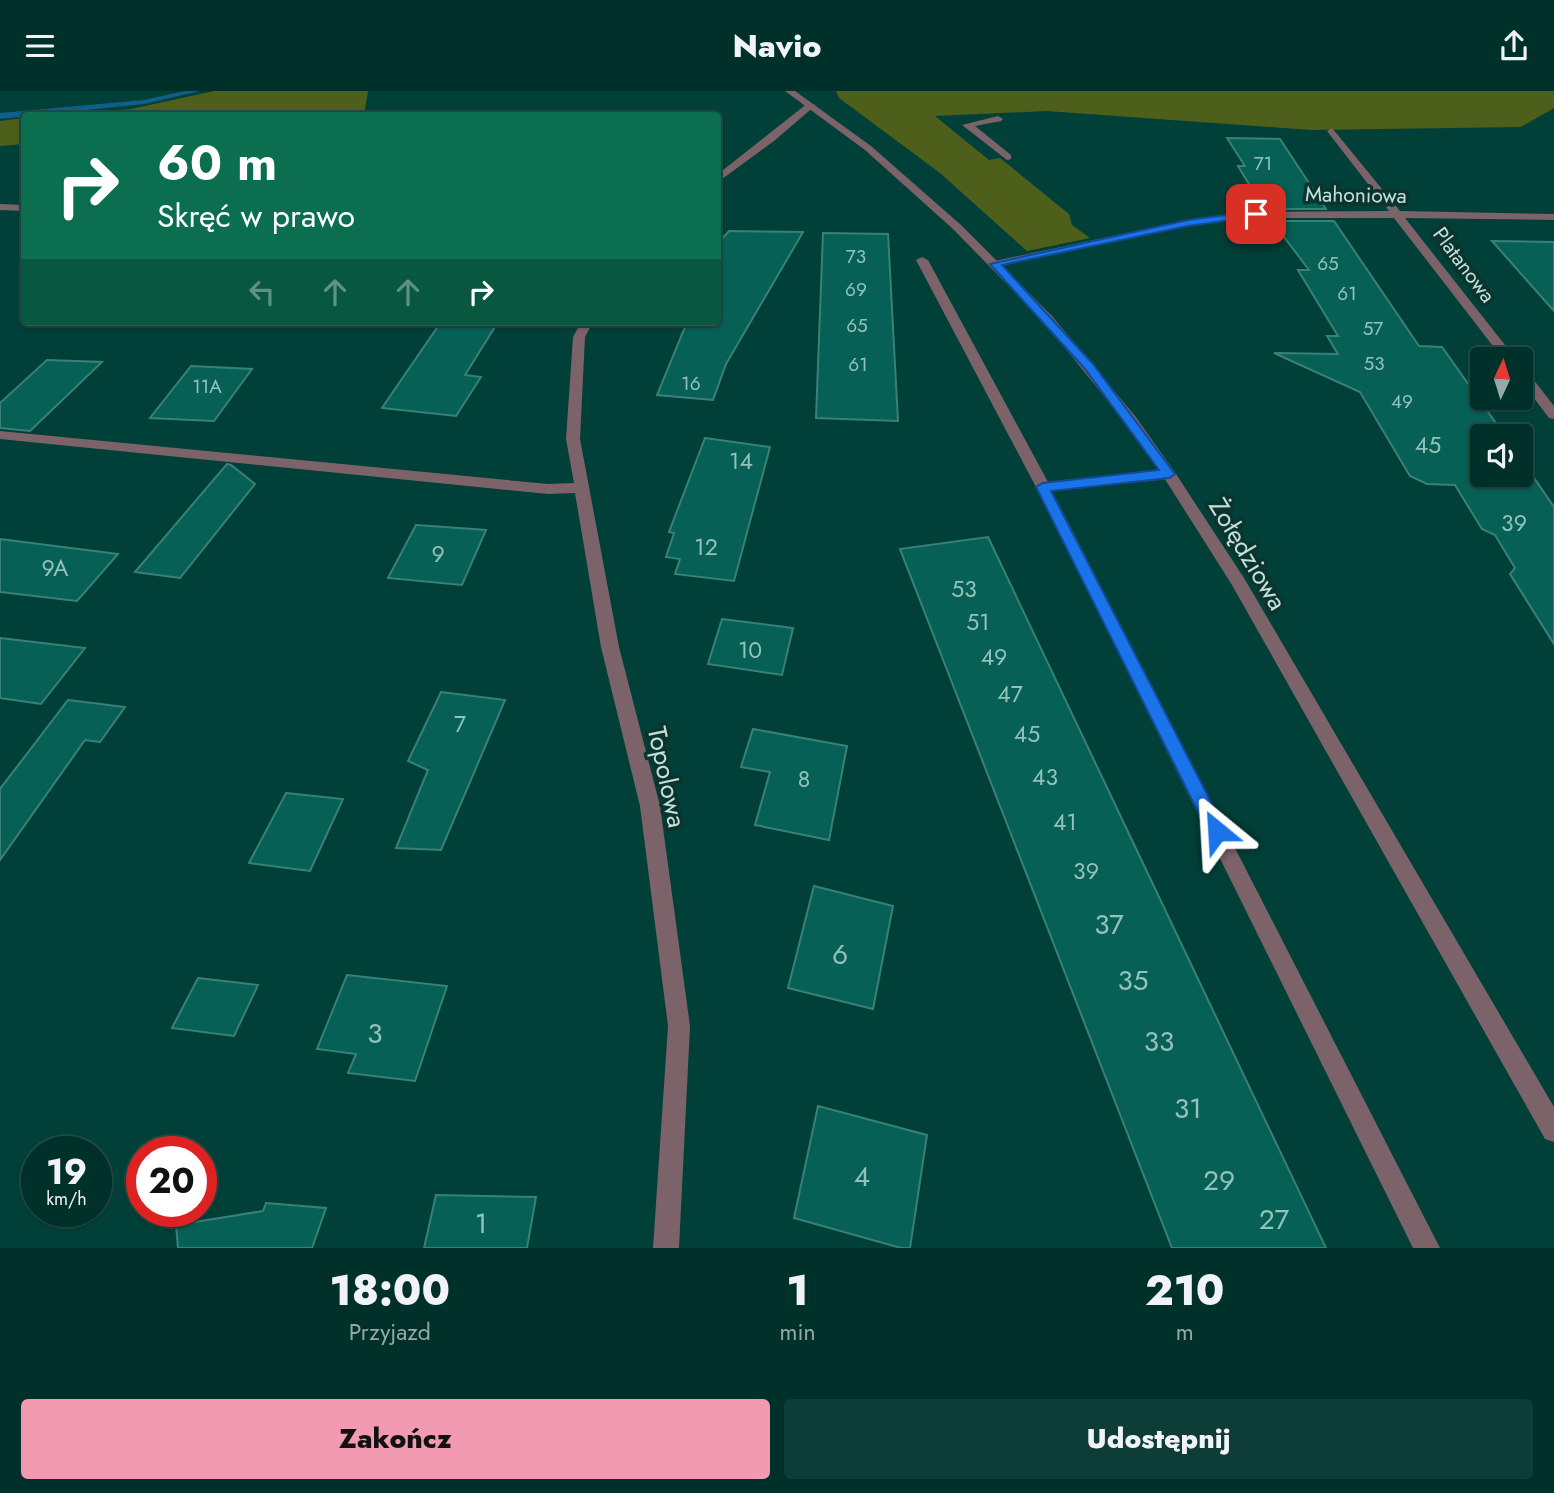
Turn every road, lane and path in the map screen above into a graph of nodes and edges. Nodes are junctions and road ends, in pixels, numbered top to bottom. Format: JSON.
{"nodes":[{"id":1,"x":789,"y":91,"type":"edge"},
{"id":2,"x":811,"y":105,"type":"junction"},
{"id":3,"x":998,"y":120,"type":"dead end"},
{"id":4,"x":1332,"y":131,"type":"dead end"},
{"id":5,"x":1007,"y":157,"type":"dead end"},
{"id":6,"x":721,"y":177,"type":"edge"},
{"id":7,"x":0,"y":207,"type":"edge"},
{"id":8,"x":21,"y":208,"type":"edge"},
{"id":9,"x":1399,"y":215,"type":"junction"},
{"id":10,"x":1554,"y":217,"type":"edge"},
{"id":11,"x":922,"y":260,"type":"dead end"},
{"id":12,"x":995,"y":264,"type":"junction"},
{"id":13,"x":585,"y":326,"type":"edge"},
{"id":14,"x":1501,"y":347,"type":"edge"},
{"id":15,"x":1533,"y":388,"type":"edge"},
{"id":16,"x":1554,"y":415,"type":"edge"},
{"id":17,"x":0,"y":435,"type":"edge"},
{"id":18,"x":1169,"y":474,"type":"junction"},
{"id":19,"x":1043,"y":487,"type":"junction"},
{"id":20,"x":582,"y":488,"type":"junction"},
{"id":21,"x":1554,"y":1131,"type":"edge"},
{"id":22,"x":666,"y":1248,"type":"edge"},
{"id":23,"x":1427,"y":1248,"type":"edge"}],
"edges":[{"from":1,"to":2,"type":"street","name":"Żołędziowa"},
{"from":2,"to":6,"type":"street"},
{"from":2,"to":12,"type":"street","name":"Żołędziowa"},
{"from":3,"to":5,"type":"street"},
{"from":4,"to":9,"type":"street","name":"Platanowa"},
{"from":7,"to":8,"type":"street"},
{"from":9,"to":10,"type":"street","name":"Mahoniowa"},
{"from":9,"to":12,"type":"street","name":"Mahoniowa"},
{"from":9,"to":14,"type":"street","name":"Platanowa"},
{"from":11,"to":19,"type":"street"},
{"from":12,"to":18,"type":"street","name":"Żołędziowa"},
{"from":13,"to":20,"type":"street","name":"Topolowa"},
{"from":15,"to":16,"type":"street"},
{"from":17,"to":20,"type":"street"},
{"from":18,"to":19,"type":"street"},
{"from":18,"to":21,"type":"street","name":"Żołędziowa"},
{"from":19,"to":23,"type":"street"},
{"from":20,"to":22,"type":"street","name":"Topolowa"}]}
